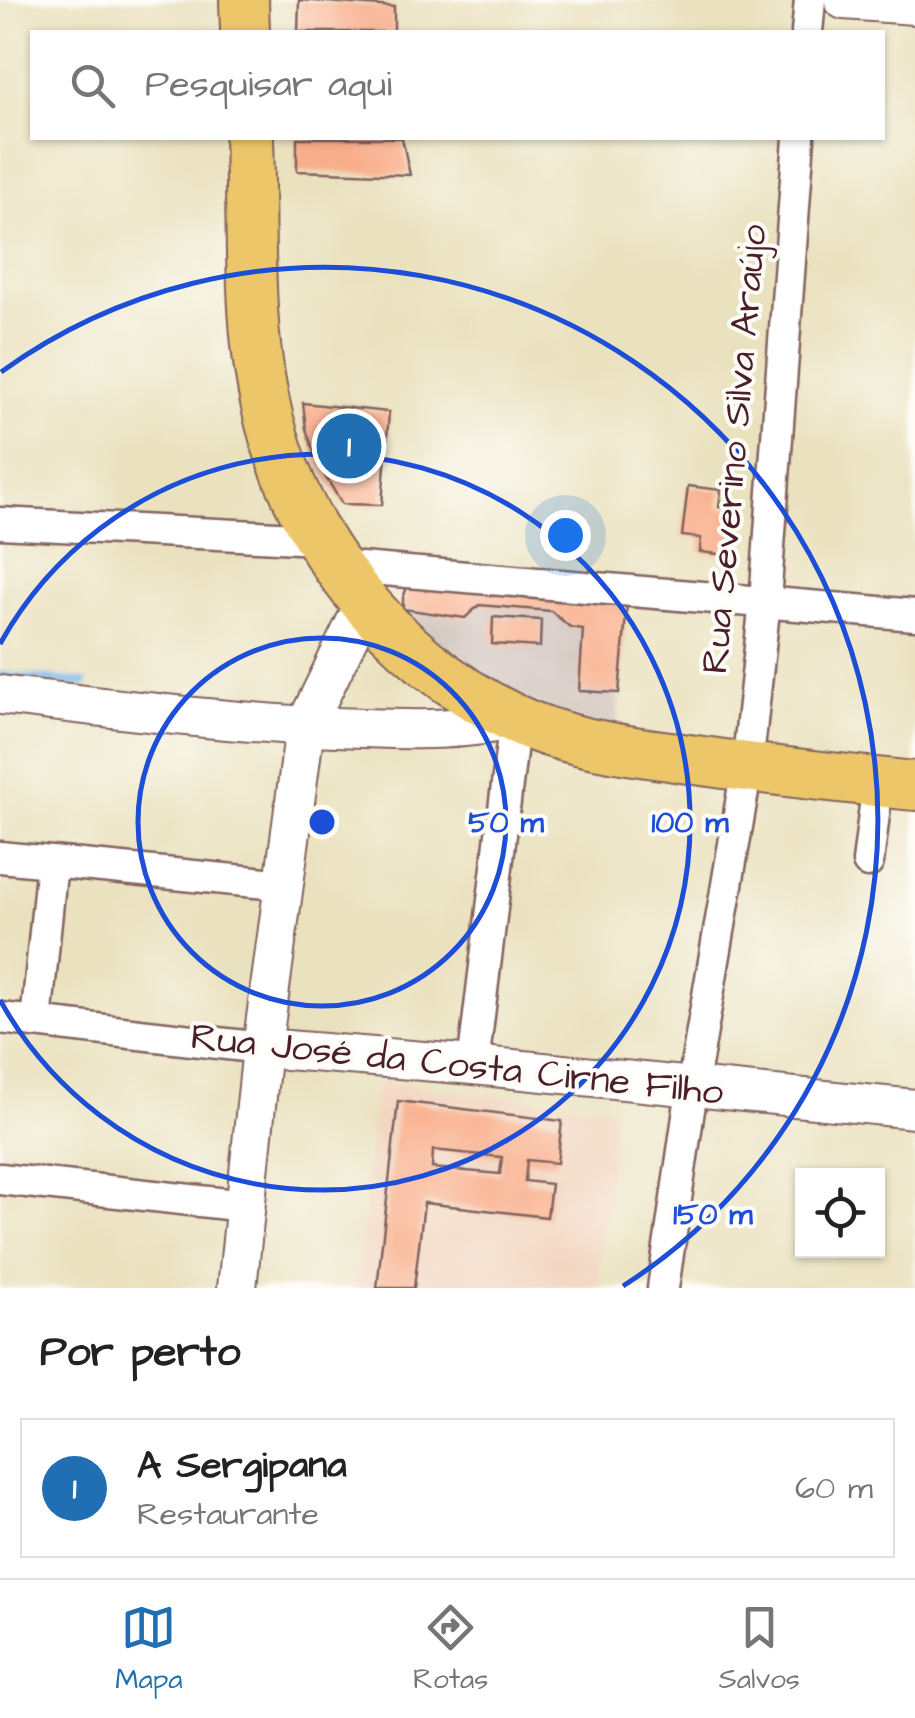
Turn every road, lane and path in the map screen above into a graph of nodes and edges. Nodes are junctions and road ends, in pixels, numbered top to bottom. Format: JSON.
{"nodes":[{"id":1,"x":244,"y":0,"type":"edge"},
{"id":2,"x":810,"y":0,"type":"edge"},
{"id":3,"x":844,"y":0,"type":"edge"},
{"id":4,"x":915,"y":5,"type":"edge"},
{"id":5,"x":245,"y":30,"type":"edge"},
{"id":6,"x":807,"y":30,"type":"edge"},
{"id":7,"x":249,"y":140,"type":"edge"},
{"id":8,"x":799,"y":140,"type":"edge"},
{"id":9,"x":0,"y":523,"type":"edge"},
{"id":10,"x":340,"y":569,"type":"junction"},
{"id":11,"x":765,"y":600,"type":"junction"},
{"id":12,"x":915,"y":615,"type":"edge"},
{"id":13,"x":0,"y":696,"type":"edge"},
{"id":14,"x":515,"y":719,"type":"junction"},
{"id":15,"x":305,"y":727,"type":"junction"},
{"id":16,"x":747,"y":768,"type":"junction"},
{"id":17,"x":896,"y":784,"type":"edge"},
{"id":18,"x":0,"y":857,"type":"edge"},
{"id":19,"x":52,"y":862,"type":"junction"},
{"id":20,"x":868,"y":862,"type":"dead end"},
{"id":21,"x":286,"y":885,"type":"junction"},
{"id":22,"x":0,"y":1018,"type":"edge"},
{"id":23,"x":36,"y":1022,"type":"junction"},
{"id":24,"x":262,"y":1048,"type":"junction"},
{"id":25,"x":473,"y":1065,"type":"junction"},
{"id":26,"x":692,"y":1088,"type":"junction"},
{"id":27,"x":915,"y":1109,"type":"edge"},
{"id":28,"x":0,"y":1178,"type":"edge"},
{"id":29,"x":245,"y":1206,"type":"junction"},
{"id":30,"x":237,"y":1288,"type":"edge"},
{"id":31,"x":663,"y":1288,"type":"edge"}],
"edges":[{"from":1,"to":5,"type":"main road"},
{"from":2,"to":6,"type":"street"},
{"from":3,"to":4,"type":"street"},
{"from":7,"to":10,"type":"main road"},
{"from":8,"to":11,"type":"street","name":"Rua Severino Silva Araújo"},
{"from":9,"to":10,"type":"street"},
{"from":10,"to":11,"type":"street"},
{"from":10,"to":14,"type":"main road"},
{"from":10,"to":15,"type":"street"},
{"from":11,"to":12,"type":"street"},
{"from":11,"to":16,"type":"street","name":"Rua Severino Silva Araújo"},
{"from":13,"to":15,"type":"street"},
{"from":14,"to":15,"type":"street"},
{"from":14,"to":16,"type":"main road"},
{"from":14,"to":25,"type":"street"},
{"from":15,"to":21,"type":"street"},
{"from":16,"to":17,"type":"main road"},
{"from":16,"to":26,"type":"street","name":"Rua Severino Silva Araújo"},
{"from":17,"to":20,"type":"street"},
{"from":18,"to":19,"type":"street"},
{"from":19,"to":21,"type":"street"},
{"from":19,"to":23,"type":"street"},
{"from":21,"to":24,"type":"street"},
{"from":22,"to":23,"type":"street","name":"Rua José da Costa Cirne Filho"},
{"from":23,"to":24,"type":"street","name":"Rua José da Costa Cirne Filho"},
{"from":24,"to":25,"type":"street","name":"Rua José da Costa Cirne Filho"},
{"from":24,"to":29,"type":"street"},
{"from":25,"to":26,"type":"street","name":"Rua José da Costa Cirne Filho"},
{"from":26,"to":27,"type":"street","name":"Rua José da Costa Cirne Filho"},
{"from":26,"to":31,"type":"street","name":"Rua Severino Silva Araújo"},
{"from":28,"to":29,"type":"street"},
{"from":29,"to":30,"type":"street"}]}
